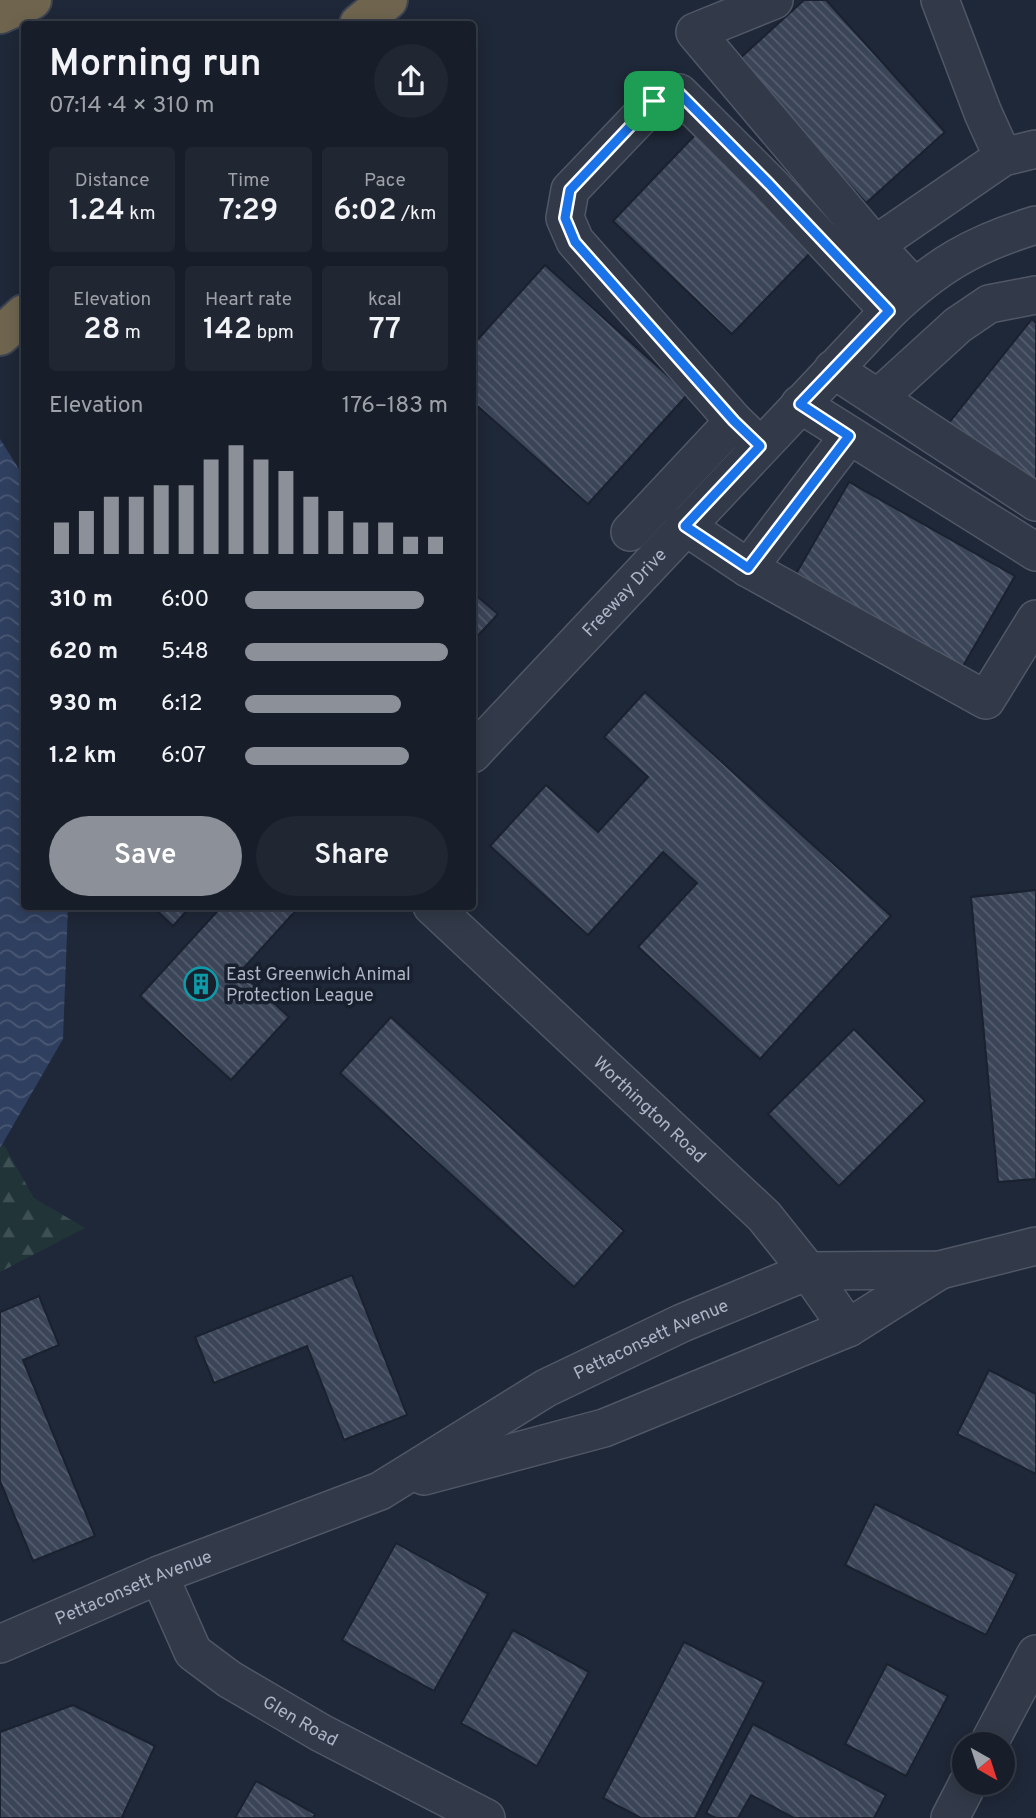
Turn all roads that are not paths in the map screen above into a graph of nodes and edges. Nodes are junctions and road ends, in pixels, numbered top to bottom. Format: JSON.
{"nodes":[{"id":1,"x":32,"y":0,"type":"edge"},
{"id":2,"x":774,"y":0,"type":"edge"},
{"id":3,"x":940,"y":0,"type":"edge"},
{"id":4,"x":0,"y":14,"type":"edge"},
{"id":5,"x":1019,"y":153,"type":"edge"},
{"id":6,"x":1036,"y":225,"type":"edge"},
{"id":7,"x":875,"y":245,"type":"junction"},
{"id":8,"x":1036,"y":295,"type":"edge"},
{"id":9,"x":901,"y":299,"type":"junction"},
{"id":10,"x":21,"y":317,"type":"edge"},
{"id":11,"x":0,"y":336,"type":"edge"},
{"id":12,"x":833,"y":369,"type":"junction"},
{"id":13,"x":880,"y":397,"type":"junction"},
{"id":14,"x":800,"y":404,"type":"junction"},
{"id":15,"x":747,"y":434,"type":"junction"},
{"id":16,"x":849,"y":436,"type":"junction"},
{"id":17,"x":1036,"y":502,"type":"edge"},
{"id":18,"x":685,"y":526,"type":"junction"},
{"id":19,"x":630,"y":531,"type":"dead end"},
{"id":20,"x":1036,"y":552,"type":"edge"},
{"id":21,"x":748,"y":568,"type":"junction"},
{"id":22,"x":1036,"y":618,"type":"edge"},
{"id":23,"x":476,"y":750,"type":"edge"},
{"id":24,"x":436,"y":910,"type":"edge"},
{"id":25,"x":1036,"y":1246,"type":"edge"},
{"id":26,"x":808,"y":1270,"type":"junction"},
{"id":27,"x":940,"y":1270,"type":"junction"},
{"id":28,"x":848,"y":1328,"type":"junction"},
{"id":29,"x":387,"y":1486,"type":"junction"},
{"id":30,"x":159,"y":1575,"type":"junction"},
{"id":31,"x":0,"y":1644,"type":"edge"},
{"id":32,"x":1036,"y":1654,"type":"edge"},
{"id":33,"x":995,"y":1732,"type":"edge"},
{"id":34,"x":961,"y":1796,"type":"edge"},
{"id":35,"x":486,"y":1818,"type":"edge"},
{"id":36,"x":950,"y":1818,"type":"edge"}],
"edges":[{"from":1,"to":4,"type":"highway"},
{"from":2,"to":7,"type":"street"},
{"from":3,"to":5,"type":"street"},
{"from":5,"to":7,"type":"street"},
{"from":6,"to":9,"type":"street","name":"Freeway Drive"},
{"from":7,"to":9,"type":"street"},
{"from":8,"to":13,"type":"street"},
{"from":9,"to":12,"type":"street","name":"Freeway Drive"},
{"from":9,"to":15,"type":"street"},
{"from":10,"to":11,"type":"highway"},
{"from":12,"to":13,"type":"street"},
{"from":12,"to":14,"type":"street","name":"Freeway Drive"},
{"from":13,"to":17,"type":"street"},
{"from":14,"to":15,"type":"street","name":"Freeway Drive"},
{"from":14,"to":16,"type":"street"},
{"from":15,"to":18,"type":"street","name":"Freeway Drive"},
{"from":15,"to":19,"type":"street"},
{"from":16,"to":20,"type":"street"},
{"from":16,"to":21,"type":"street"},
{"from":18,"to":21,"type":"street"},
{"from":18,"to":23,"type":"street","name":"Freeway Drive"},
{"from":21,"to":22,"type":"street"},
{"from":24,"to":26,"type":"street","name":"Worthington Road"},
{"from":25,"to":27,"type":"street","name":"Pettaconsett Avenue"},
{"from":26,"to":27,"type":"street","name":"Pettaconsett Avenue"},
{"from":26,"to":28,"type":"street","name":"Worthington Road"},
{"from":26,"to":29,"type":"street","name":"Pettaconsett Avenue"},
{"from":27,"to":28,"type":"street","name":"Pettaconsett Avenue"},
{"from":28,"to":29,"type":"street","name":"Pettaconsett Avenue"},
{"from":29,"to":30,"type":"street","name":"Pettaconsett Avenue"},
{"from":30,"to":31,"type":"street","name":"Pettaconsett Avenue"},
{"from":30,"to":35,"type":"street","name":"Glen Road"},
{"from":32,"to":33,"type":"street"},
{"from":34,"to":36,"type":"street"}]}
